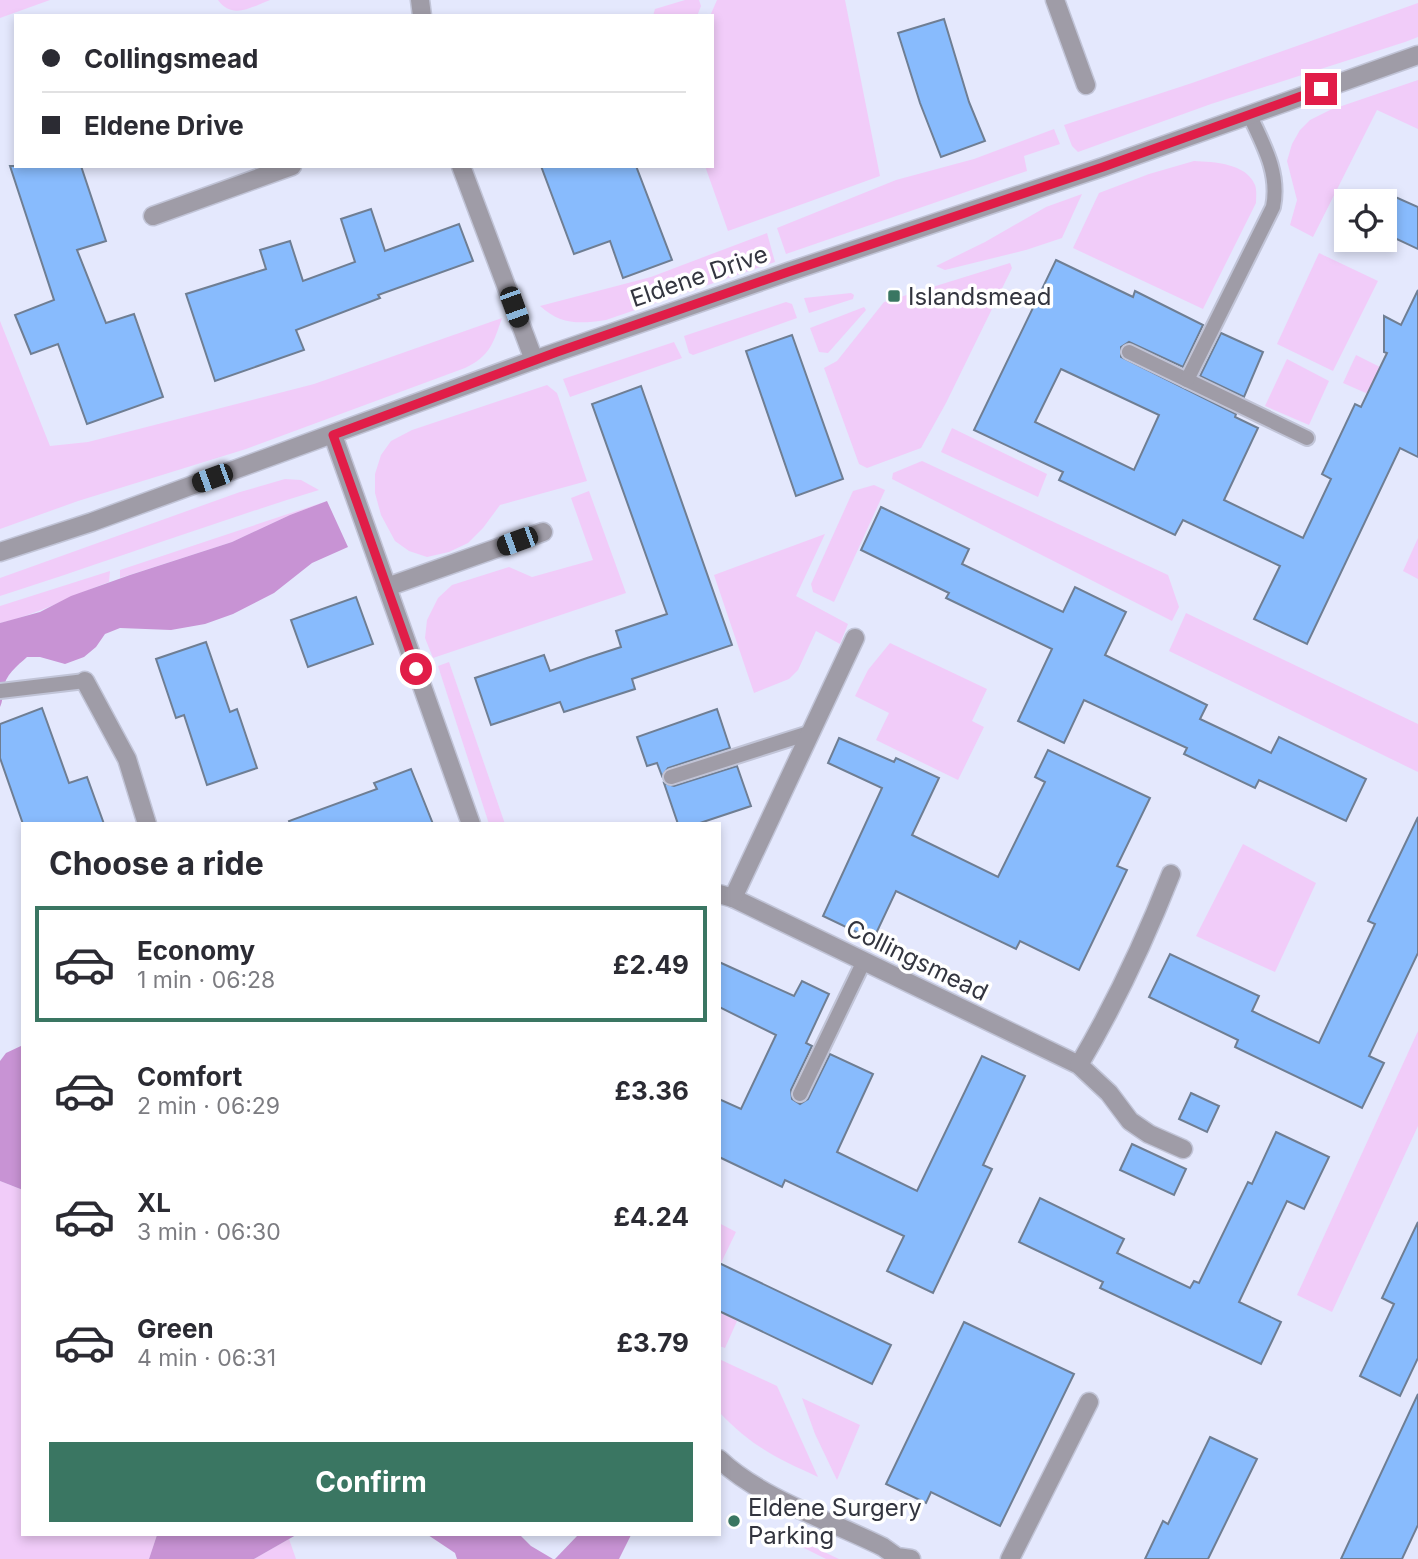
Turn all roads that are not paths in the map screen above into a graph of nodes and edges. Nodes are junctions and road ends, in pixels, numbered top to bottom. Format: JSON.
{"nodes":[{"id":1,"x":1055,"y":0,"type":"edge"},
{"id":2,"x":1418,"y":55,"type":"edge"},
{"id":3,"x":1086,"y":85,"type":"dead end"},
{"id":4,"x":1249,"y":114,"type":"junction"},
{"id":5,"x":286,"y":168,"type":"edge"},
{"id":6,"x":462,"y":168,"type":"edge"},
{"id":7,"x":153,"y":216,"type":"dead end"},
{"id":8,"x":1129,"y":352,"type":"dead end"},
{"id":9,"x":534,"y":360,"type":"junction"},
{"id":10,"x":1187,"y":380,"type":"junction"},
{"id":11,"x":333,"y":435,"type":"junction"},
{"id":12,"x":1307,"y":438,"type":"dead end"},
{"id":13,"x":543,"y":532,"type":"dead end"},
{"id":14,"x":0,"y":552,"type":"edge"},
{"id":15,"x":387,"y":587,"type":"junction"},
{"id":16,"x":855,"y":638,"type":"dead end"},
{"id":17,"x":85,"y":681,"type":"joint"},
{"id":18,"x":0,"y":691,"type":"edge"},
{"id":19,"x":812,"y":732,"type":"junction"},
{"id":20,"x":671,"y":777,"type":"dead end"},
{"id":21,"x":146,"y":822,"type":"edge"},
{"id":22,"x":470,"y":822,"type":"edge"},
{"id":23,"x":1171,"y":874,"type":"dead end"},
{"id":24,"x":726,"y":896,"type":"edge"},
{"id":25,"x":864,"y":961,"type":"junction"},
{"id":26,"x":1079,"y":1065,"type":"junction"},
{"id":27,"x":800,"y":1094,"type":"dead end"},
{"id":28,"x":1183,"y":1149,"type":"dead end"},
{"id":29,"x":1089,"y":1402,"type":"dead end"},
{"id":30,"x":721,"y":1462,"type":"edge"},
{"id":31,"x":902,"y":1558,"type":"edge"},
{"id":32,"x":1010,"y":1559,"type":"edge"}],
"edges":[{"from":1,"to":3,"type":"street"},
{"from":2,"to":4,"type":"street","name":"Eldene Drive"},
{"from":4,"to":9,"type":"street","name":"Eldene Drive"},
{"from":4,"to":10,"type":"lane"},
{"from":5,"to":7,"type":"street"},
{"from":6,"to":9,"type":"street"},
{"from":8,"to":10,"type":"lane"},
{"from":9,"to":11,"type":"street","name":"Eldene Drive"},
{"from":10,"to":12,"type":"lane"},
{"from":11,"to":14,"type":"street","name":"Eldene Drive"},
{"from":11,"to":15,"type":"street"},
{"from":13,"to":15,"type":"street"},
{"from":15,"to":22,"type":"street"},
{"from":16,"to":19,"type":"street","name":"Collingsmead"},
{"from":17,"to":18,"type":"lane"},
{"from":17,"to":21,"type":"street"},
{"from":19,"to":20,"type":"lane"},
{"from":19,"to":24,"type":"street","name":"Collingsmead"},
{"from":23,"to":26,"type":"street"},
{"from":24,"to":25,"type":"street","name":"Collingsmead"},
{"from":25,"to":26,"type":"street","name":"Collingsmead"},
{"from":25,"to":27,"type":"lane"},
{"from":26,"to":28,"type":"street","name":"Collingsmead"},
{"from":29,"to":32,"type":"street"},
{"from":30,"to":31,"type":"street"}]}
